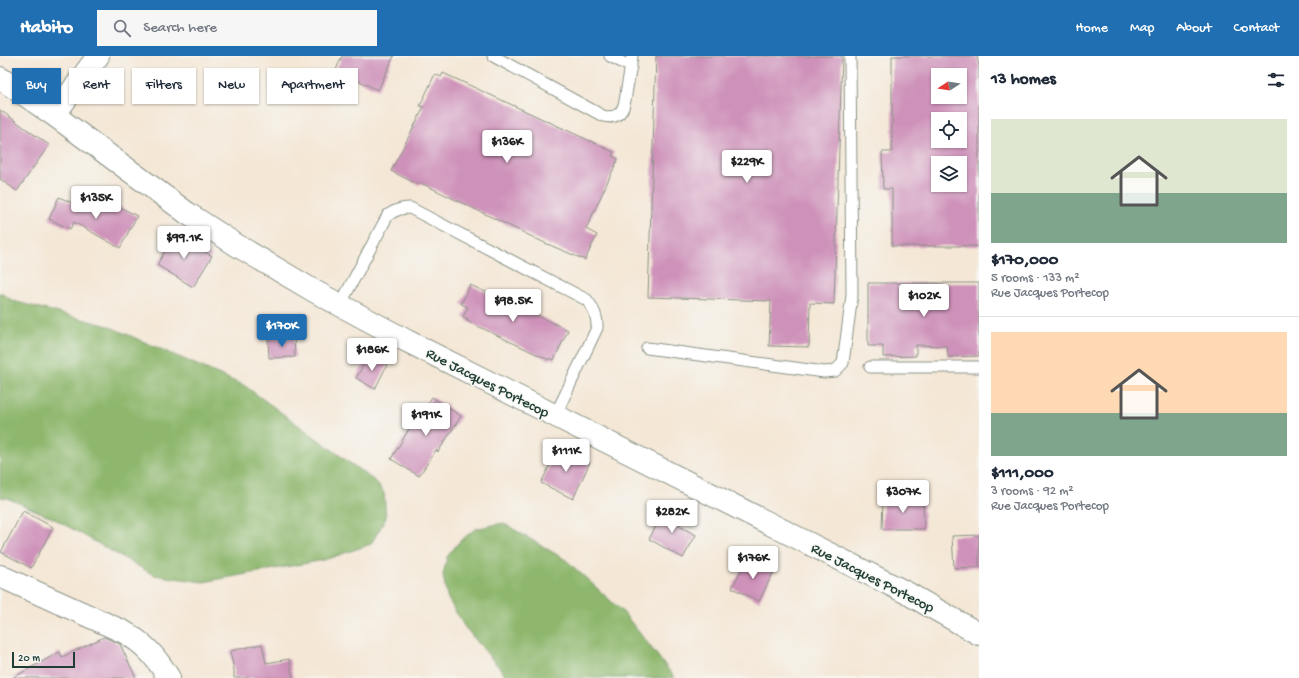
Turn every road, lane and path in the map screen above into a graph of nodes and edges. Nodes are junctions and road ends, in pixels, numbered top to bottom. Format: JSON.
{"nodes":[{"id":1,"x":98,"y":56,"type":"edge"},
{"id":2,"x":493,"y":56,"type":"edge"},
{"id":3,"x":610,"y":56,"type":"edge"},
{"id":4,"x":850,"y":56,"type":"edge"},
{"id":5,"x":631,"y":62,"type":"edge"},
{"id":6,"x":0,"y":78,"type":"edge"},
{"id":7,"x":54,"y":115,"type":"junction"},
{"id":8,"x":340,"y":305,"type":"junction"},
{"id":9,"x":647,"y":348,"type":"dead end"},
{"id":10,"x":870,"y":367,"type":"dead end"},
{"id":11,"x":979,"y":367,"type":"edge"},
{"id":12,"x":555,"y":416,"type":"junction"},
{"id":13,"x":0,"y":576,"type":"edge"},
{"id":14,"x":979,"y":634,"type":"edge"},
{"id":15,"x":169,"y":678,"type":"edge"}],
"edges":[{"from":1,"to":7,"type":"street"},
{"from":2,"to":5,"type":"lane"},
{"from":3,"to":5,"type":"lane"},
{"from":4,"to":9,"type":"lane"},
{"from":6,"to":7,"type":"street","name":"Rue Jacques Portecop"},
{"from":7,"to":8,"type":"street","name":"Rue Jacques Portecop"},
{"from":8,"to":12,"type":"street","name":"Rue Jacques Portecop"},
{"from":8,"to":12,"type":"lane"},
{"from":10,"to":11,"type":"lane"},
{"from":12,"to":14,"type":"street","name":"Rue Jacques Portecop"},
{"from":13,"to":15,"type":"street"}]}
